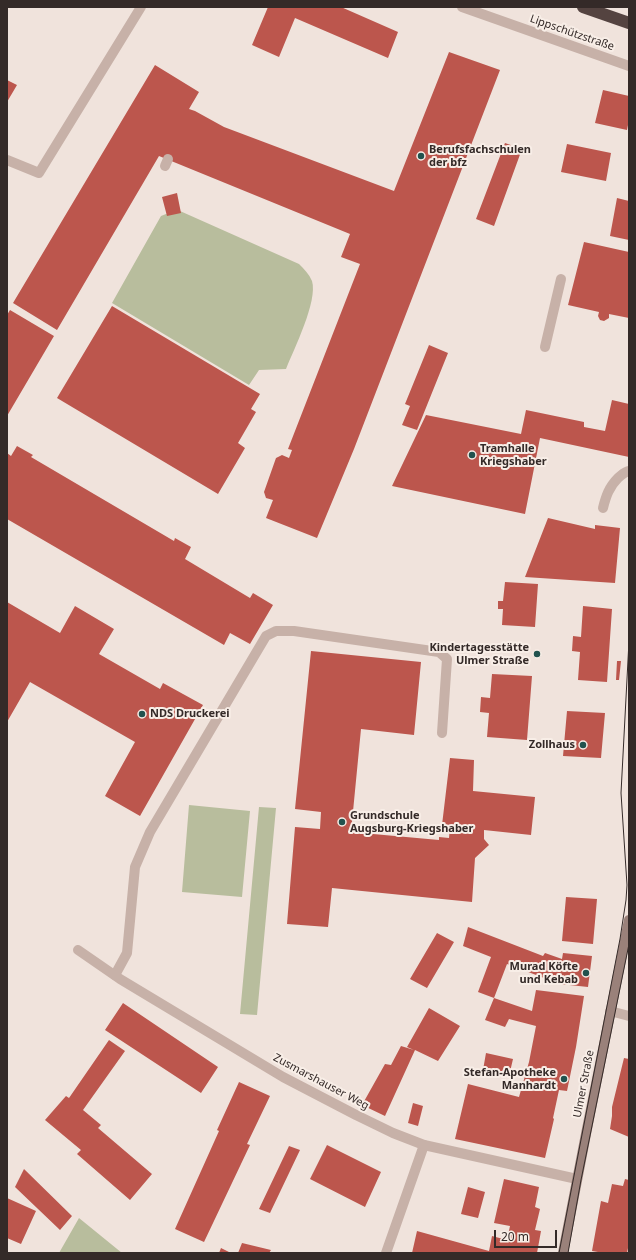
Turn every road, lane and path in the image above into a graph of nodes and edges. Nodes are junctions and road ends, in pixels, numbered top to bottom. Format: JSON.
{"nodes":[{"id":1,"x":140,"y":7,"type":"edge"},
{"id":2,"x":462,"y":7,"type":"edge"},
{"id":3,"x":582,"y":7,"type":"edge"},
{"id":4,"x":629,"y":23,"type":"edge"},
{"id":5,"x":629,"y":66,"type":"edge"},
{"id":6,"x":7,"y":160,"type":"edge"},
{"id":7,"x":562,"y":280,"type":"dead end"},
{"id":8,"x":545,"y":347,"type":"dead end"},
{"id":9,"x":629,"y":472,"type":"edge"},
{"id":10,"x":603,"y":508,"type":"dead end"},
{"id":11,"x":442,"y":732,"type":"dead end"},
{"id":12,"x":629,"y":920,"type":"edge"},
{"id":13,"x":78,"y":950,"type":"dead end"},
{"id":14,"x":115,"y":976,"type":"junction"},
{"id":15,"x":610,"y":1011,"type":"junction"},
{"id":16,"x":629,"y":1016,"type":"edge"},
{"id":17,"x":424,"y":1145,"type":"junction"},
{"id":18,"x":577,"y":1180,"type":"junction"},
{"id":19,"x":386,"y":1253,"type":"edge"},
{"id":20,"x":563,"y":1253,"type":"edge"}],
"edges":[{"from":1,"to":6,"type":"street"},
{"from":2,"to":5,"type":"street","name":"Lippschützstraße"},
{"from":3,"to":4,"type":"highway"},
{"from":7,"to":8,"type":"street"},
{"from":9,"to":10,"type":"street"},
{"from":11,"to":14,"type":"street"},
{"from":12,"to":15,"type":"street","name":"Ulmer Straße"},
{"from":13,"to":14,"type":"street","name":"Zusmarshauser Weg"},
{"from":14,"to":17,"type":"street","name":"Zusmarshauser Weg"},
{"from":15,"to":16,"type":"street"},
{"from":15,"to":18,"type":"street","name":"Ulmer Straße"},
{"from":17,"to":18,"type":"street","name":"Zusmarshauser Weg"},
{"from":17,"to":19,"type":"street"},
{"from":18,"to":20,"type":"street","name":"Ulmer Straße"}]}
